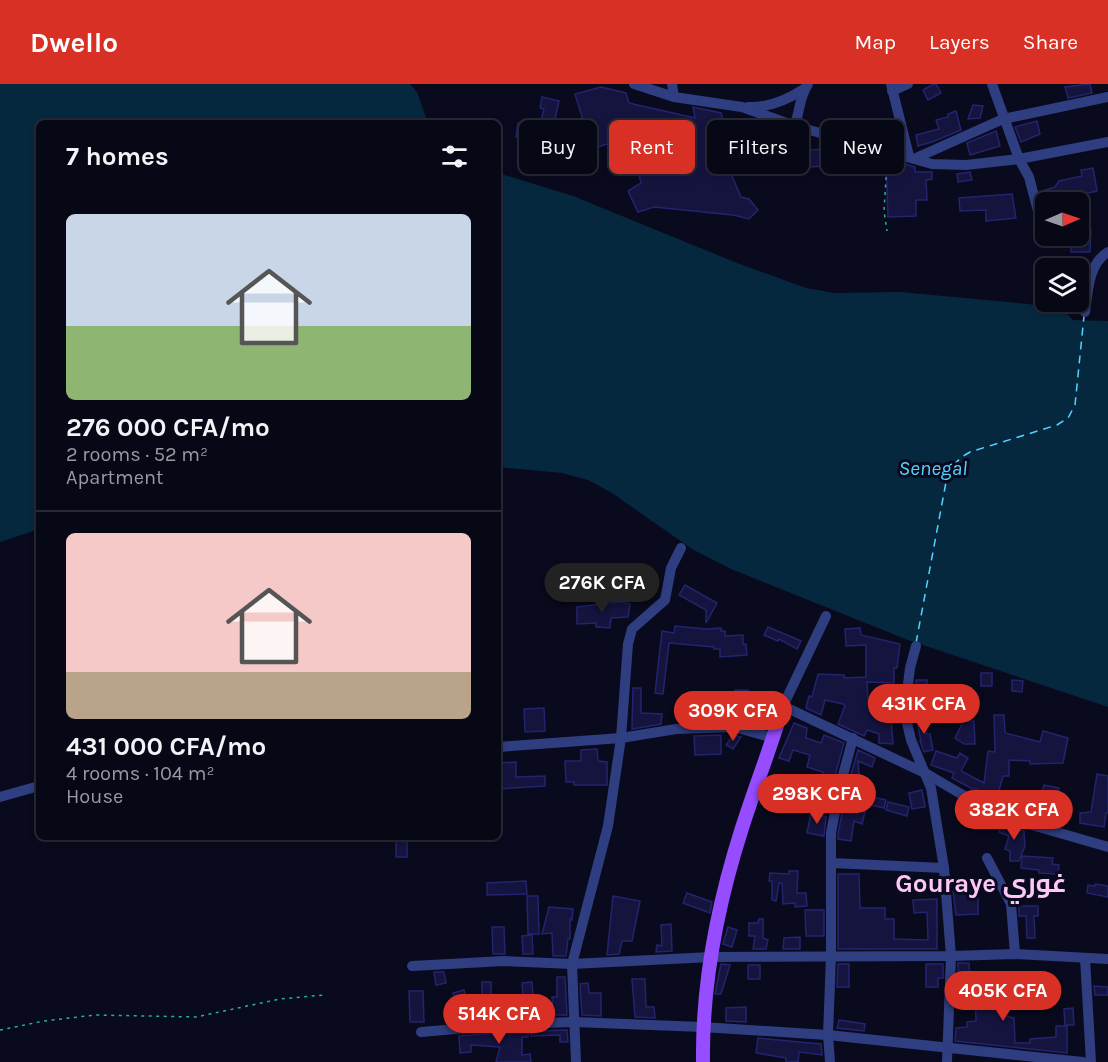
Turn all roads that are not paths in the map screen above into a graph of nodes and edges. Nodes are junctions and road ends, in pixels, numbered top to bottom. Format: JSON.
{"nodes":[{"id":1,"x":634,"y":84,"type":"edge"},
{"id":2,"x":672,"y":84,"type":"edge"},
{"id":3,"x":908,"y":84,"type":"edge"},
{"id":4,"x":992,"y":84,"type":"edge"},
{"id":5,"x":806,"y":87,"type":"edge"},
{"id":6,"x":892,"y":87,"type":"edge"},
{"id":7,"x":674,"y":97,"type":"junction"},
{"id":8,"x":1108,"y":97,"type":"edge"},
{"id":9,"x":742,"y":107,"type":"junction"},
{"id":10,"x":1003,"y":119,"type":"junction"},
{"id":11,"x":778,"y":120,"type":"edge"},
{"id":12,"x":796,"y":120,"type":"edge"},
{"id":13,"x":809,"y":130,"type":"edge"},
{"id":14,"x":1108,"y":142,"type":"edge"},
{"id":15,"x":913,"y":157,"type":"junction"},
{"id":16,"x":1019,"y":159,"type":"junction"},
{"id":17,"x":1035,"y":200,"type":"edge"},
{"id":18,"x":1108,"y":252,"type":"edge"},
{"id":19,"x":1089,"y":290,"type":"edge"},
{"id":20,"x":681,"y":548,"type":"dead end"},
{"id":21,"x":826,"y":616,"type":"dead end"},
{"id":22,"x":916,"y":646,"type":"dead end"},
{"id":23,"x":783,"y":706,"type":"junction"},
{"id":24,"x":621,"y":738,"type":"junction"},
{"id":25,"x":774,"y":738,"type":"junction"},
{"id":26,"x":853,"y":738,"type":"junction"},
{"id":27,"x":501,"y":747,"type":"edge"},
{"id":28,"x":927,"y":774,"type":"junction"},
{"id":29,"x":36,"y":787,"type":"edge"},
{"id":30,"x":0,"y":796,"type":"edge"},
{"id":31,"x":1108,"y":847,"type":"edge"},
{"id":32,"x":987,"y":858,"type":"dead end"},
{"id":33,"x":831,"y":863,"type":"junction"},
{"id":34,"x":944,"y":868,"type":"junction"},
{"id":35,"x":1015,"y":954,"type":"junction"},
{"id":36,"x":831,"y":956,"type":"junction"},
{"id":37,"x":951,"y":956,"type":"junction"},
{"id":38,"x":711,"y":957,"type":"junction"},
{"id":39,"x":1085,"y":958,"type":"junction"},
{"id":40,"x":1108,"y":959,"type":"edge"},
{"id":41,"x":572,"y":964,"type":"junction"},
{"id":42,"x":412,"y":966,"type":"dead end"},
{"id":43,"x":574,"y":1022,"type":"junction"},
{"id":44,"x":702,"y":1027,"type":"junction"},
{"id":45,"x":421,"y":1032,"type":"dead end"},
{"id":46,"x":828,"y":1035,"type":"junction"},
{"id":47,"x":948,"y":1047,"type":"junction"},
{"id":48,"x":1023,"y":1058,"type":"edge"},
{"id":49,"x":576,"y":1062,"type":"edge"},
{"id":50,"x":703,"y":1062,"type":"edge"},
{"id":51,"x":830,"y":1062,"type":"edge"},
{"id":52,"x":947,"y":1062,"type":"edge"},
{"id":53,"x":1083,"y":1062,"type":"edge"},
{"id":54,"x":1091,"y":1062,"type":"edge"}],
"edges":[{"from":1,"to":7,"type":"street"},
{"from":2,"to":7,"type":"street"},
{"from":3,"to":6,"type":"street"},
{"from":4,"to":10,"type":"street"},
{"from":5,"to":9,"type":"street"},
{"from":5,"to":12,"type":"street"},
{"from":6,"to":15,"type":"street"},
{"from":7,"to":9,"type":"street"},
{"from":8,"to":10,"type":"street"},
{"from":9,"to":11,"type":"street"},
{"from":10,"to":15,"type":"street"},
{"from":10,"to":16,"type":"street"},
{"from":13,"to":15,"type":"street"},
{"from":14,"to":16,"type":"street"},
{"from":15,"to":16,"type":"street"},
{"from":16,"to":17,"type":"street"},
{"from":18,"to":19,"type":"street"},
{"from":20,"to":24,"type":"street"},
{"from":21,"to":23,"type":"street"},
{"from":22,"to":28,"type":"street"},
{"from":23,"to":25,"type":"main road"},
{"from":23,"to":26,"type":"street"},
{"from":24,"to":25,"type":"street"},
{"from":24,"to":27,"type":"street"},
{"from":24,"to":41,"type":"street"},
{"from":25,"to":38,"type":"main road"},
{"from":26,"to":28,"type":"street"},
{"from":26,"to":33,"type":"street"},
{"from":28,"to":31,"type":"street"},
{"from":28,"to":34,"type":"street"},
{"from":29,"to":30,"type":"street"},
{"from":32,"to":35,"type":"street"},
{"from":33,"to":34,"type":"street"},
{"from":33,"to":36,"type":"street"},
{"from":34,"to":37,"type":"street"},
{"from":35,"to":37,"type":"street"},
{"from":35,"to":39,"type":"street"},
{"from":36,"to":37,"type":"street"},
{"from":36,"to":38,"type":"street"},
{"from":36,"to":46,"type":"street"},
{"from":37,"to":47,"type":"street"},
{"from":38,"to":41,"type":"street"},
{"from":38,"to":44,"type":"main road"},
{"from":39,"to":40,"type":"street"},
{"from":39,"to":54,"type":"street"},
{"from":41,"to":42,"type":"street"},
{"from":41,"to":43,"type":"street"},
{"from":43,"to":44,"type":"street"},
{"from":43,"to":45,"type":"street"},
{"from":43,"to":49,"type":"street"},
{"from":44,"to":46,"type":"street"},
{"from":44,"to":50,"type":"main road"},
{"from":46,"to":47,"type":"street"},
{"from":46,"to":51,"type":"street"},
{"from":47,"to":48,"type":"street"},
{"from":47,"to":52,"type":"street"},
{"from":48,"to":53,"type":"street"}]}
